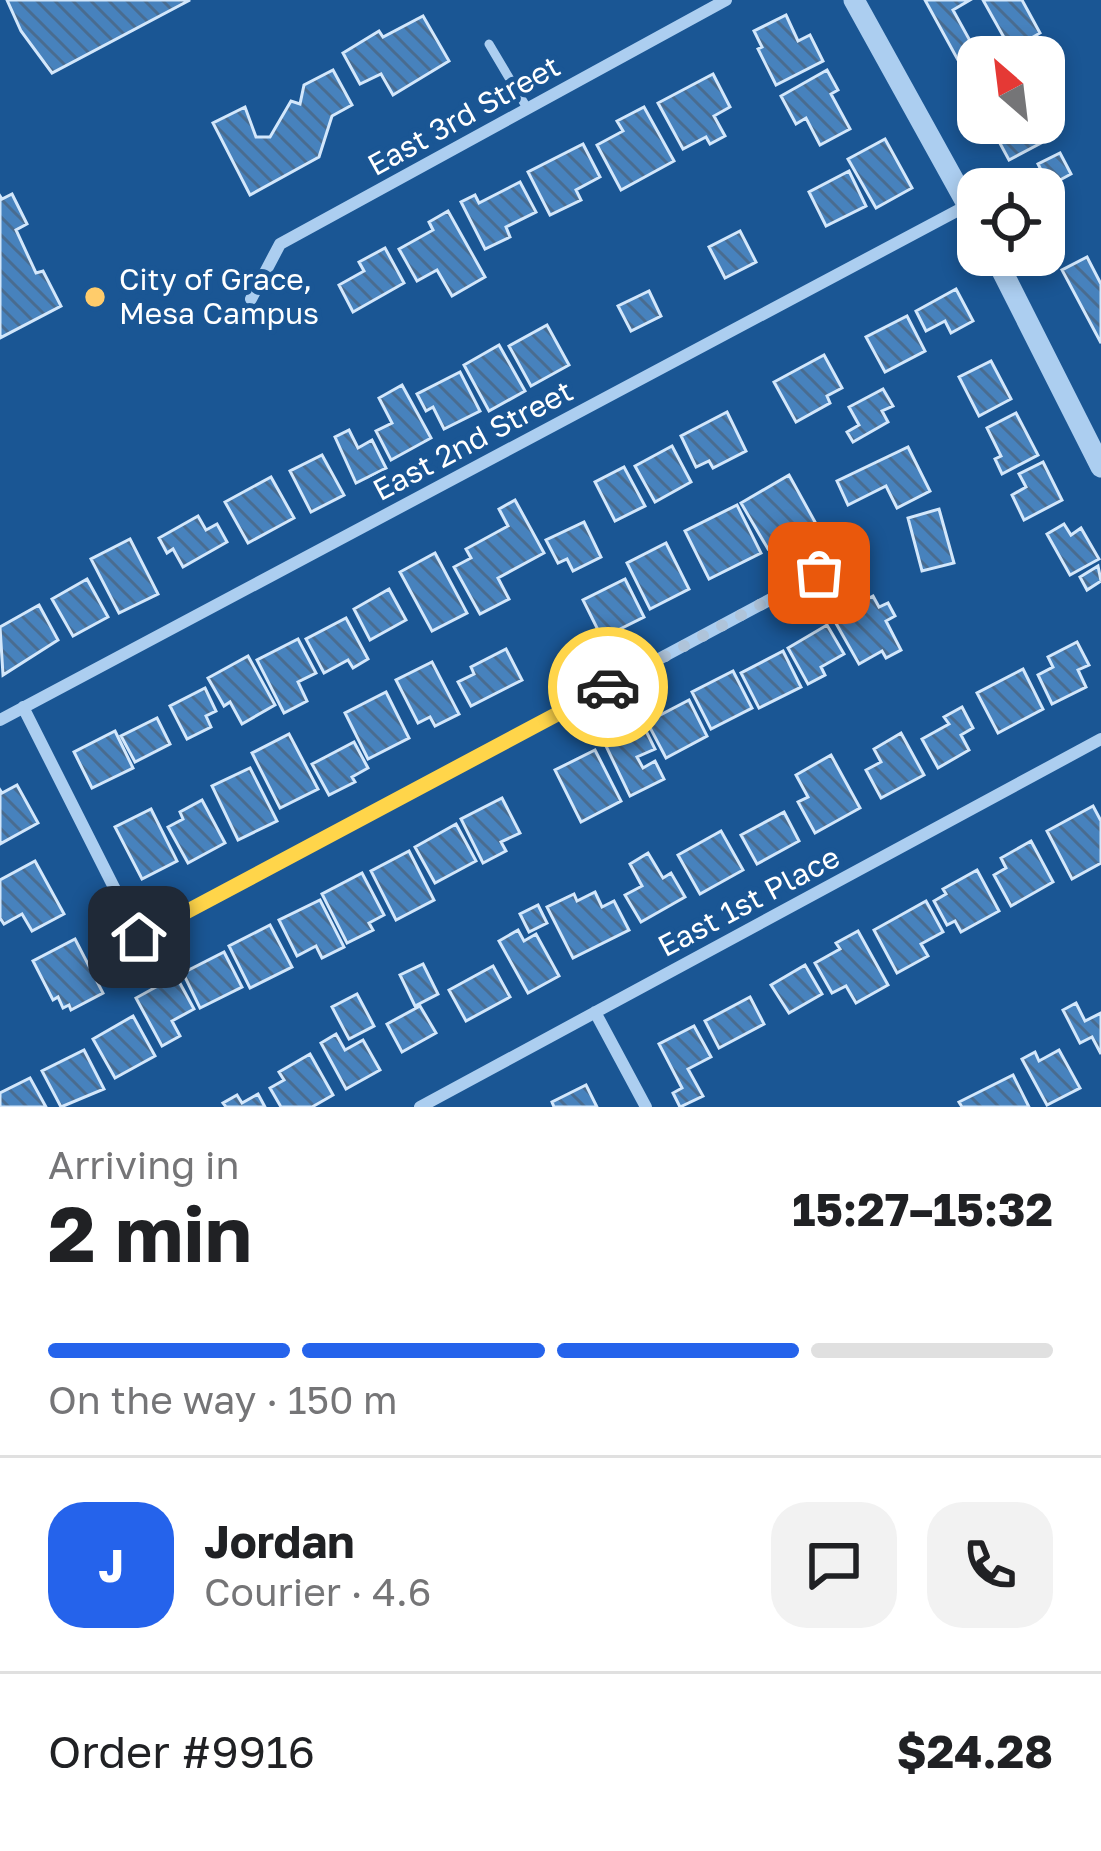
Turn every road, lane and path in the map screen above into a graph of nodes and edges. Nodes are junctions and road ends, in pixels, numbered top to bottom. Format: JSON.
{"nodes":[{"id":1,"x":726,"y":0,"type":"edge"},
{"id":2,"x":854,"y":0,"type":"edge"},
{"id":3,"x":489,"y":44,"type":"dead end"},
{"id":4,"x":527,"y":108,"type":"junction"},
{"id":5,"x":957,"y":186,"type":"edge"},
{"id":6,"x":957,"y":223,"type":"edge"},
{"id":7,"x":1005,"y":276,"type":"edge"},
{"id":8,"x":251,"y":299,"type":"dead end"},
{"id":9,"x":1101,"y":467,"type":"edge"},
{"id":10,"x":859,"y":552,"type":"dead end"},
{"id":11,"x":23,"y":707,"type":"junction"},
{"id":12,"x":0,"y":720,"type":"edge"},
{"id":13,"x":1101,"y":739,"type":"edge"},
{"id":14,"x":596,"y":1012,"type":"junction"},
{"id":15,"x":420,"y":1107,"type":"edge"},
{"id":16,"x":646,"y":1107,"type":"edge"}],
"edges":[{"from":1,"to":4,"type":"street","name":"East 3rd Street"},
{"from":2,"to":5,"type":"street"},
{"from":3,"to":4,"type":"lane"},
{"from":4,"to":8,"type":"street","name":"East 3rd Street"},
{"from":6,"to":11,"type":"street","name":"East 2nd Street"},
{"from":7,"to":9,"type":"street"},
{"from":10,"to":11,"type":"street"},
{"from":11,"to":12,"type":"street","name":"East 2nd Street"},
{"from":13,"to":14,"type":"street","name":"East 1st Place"},
{"from":14,"to":15,"type":"street","name":"East 1st Place"},
{"from":14,"to":16,"type":"street"}]}
